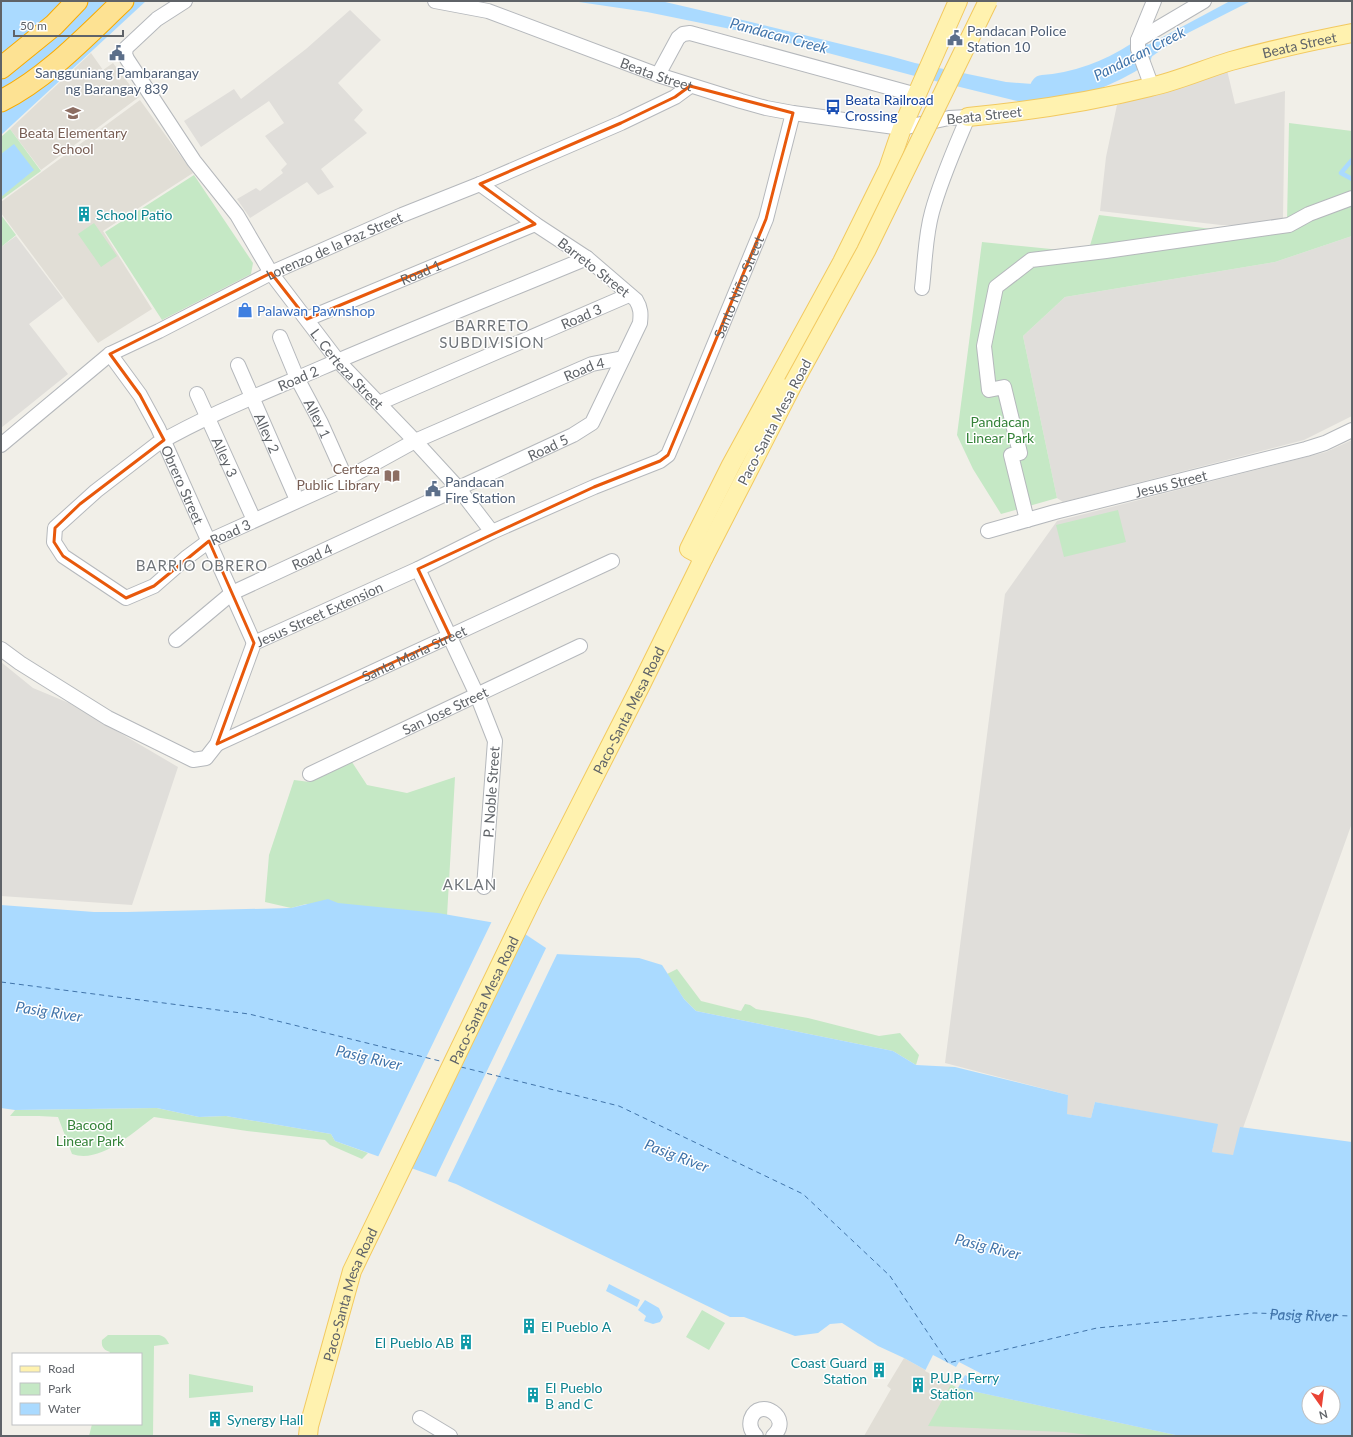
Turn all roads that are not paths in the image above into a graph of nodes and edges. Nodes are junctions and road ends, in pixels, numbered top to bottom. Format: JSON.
{"nodes":[{"id":1,"x":77,"y":1,"type":"edge"},
{"id":2,"x":123,"y":1,"type":"edge"},
{"id":3,"x":185,"y":1,"type":"edge"},
{"id":4,"x":435,"y":1,"type":"edge"},
{"id":5,"x":958,"y":1,"type":"edge"},
{"id":6,"x":988,"y":1,"type":"edge"},
{"id":7,"x":1154,"y":1,"type":"edge"},
{"id":8,"x":1204,"y":1,"type":"edge"},
{"id":9,"x":1352,"y":33,"type":"edge"},
{"id":10,"x":1138,"y":45,"type":"junction"},
{"id":11,"x":1,"y":68,"type":"edge"},
{"id":12,"x":658,"y":75,"type":"junction"},
{"id":13,"x":690,"y":86,"type":"junction"},
{"id":14,"x":1152,"y":87,"type":"junction"},
{"id":15,"x":917,"y":95,"type":"junction"},
{"id":16,"x":1,"y":101,"type":"edge"},
{"id":17,"x":793,"y":113,"type":"junction"},
{"id":18,"x":968,"y":117,"type":"junction"},
{"id":19,"x":902,"y":128,"type":"junction"},
{"id":20,"x":480,"y":184,"type":"junction"},
{"id":21,"x":1352,"y":198,"type":"edge"},
{"id":22,"x":535,"y":224,"type":"junction"},
{"id":23,"x":587,"y":258,"type":"junction"},
{"id":24,"x":271,"y":273,"type":"junction"},
{"id":25,"x":922,"y":288,"type":"dead end"},
{"id":26,"x":629,"y":295,"type":"junction"},
{"id":27,"x":307,"y":320,"type":"junction"},
{"id":28,"x":280,"y":337,"type":"dead end"},
{"id":29,"x":110,"y":354,"type":"junction"},
{"id":30,"x":623,"y":358,"type":"junction"},
{"id":31,"x":338,"y":361,"type":"junction"},
{"id":32,"x":238,"y":365,"type":"dead end"},
{"id":33,"x":297,"y":378,"type":"junction"},
{"id":34,"x":198,"y":394,"type":"dead end"},
{"id":35,"x":252,"y":398,"type":"junction"},
{"id":36,"x":379,"y":403,"type":"junction"},
{"id":37,"x":207,"y":418,"type":"junction"},
{"id":38,"x":592,"y":424,"type":"joint"},
{"id":39,"x":1352,"y":430,"type":"edge"},
{"id":40,"x":164,"y":440,"type":"junction"},
{"id":41,"x":416,"y":441,"type":"junction"},
{"id":42,"x":1,"y":445,"type":"edge"},
{"id":43,"x":668,"y":454,"type":"joint"},
{"id":44,"x":346,"y":479,"type":"junction"},
{"id":45,"x":459,"y":489,"type":"junction"},
{"id":46,"x":297,"y":500,"type":"junction"},
{"id":47,"x":254,"y":520,"type":"junction"},
{"id":48,"x":1027,"y":520,"type":"junction"},
{"id":49,"x":55,"y":528,"type":"joint"},
{"id":50,"x":988,"y":531,"type":"dead end"},
{"id":51,"x":492,"y":532,"type":"junction"},
{"id":52,"x":209,"y":541,"type":"junction"},
{"id":53,"x":696,"y":553,"type":"junction"},
{"id":54,"x":612,"y":561,"type":"dead end"},
{"id":55,"x":418,"y":568,"type":"junction"},
{"id":56,"x":232,"y":593,"type":"junction"},
{"id":57,"x":450,"y":636,"type":"junction"},
{"id":58,"x":176,"y":640,"type":"dead end"},
{"id":59,"x":254,"y":643,"type":"junction"},
{"id":60,"x":580,"y":646,"type":"dead end"},
{"id":61,"x":1,"y":649,"type":"edge"},
{"id":62,"x":477,"y":695,"type":"junction"},
{"id":63,"x":217,"y":744,"type":"junction"},
{"id":64,"x":310,"y":774,"type":"dead end"},
{"id":65,"x":484,"y":887,"type":"dead end"},
{"id":66,"x":420,"y":1418,"type":"dead end"},
{"id":67,"x":308,"y":1436,"type":"edge"},
{"id":68,"x":450,"y":1436,"type":"edge"},
{"id":69,"x":756,"y":1436,"type":"edge"},
{"id":70,"x":774,"y":1436,"type":"edge"}],
"edges":[{"from":1,"to":11,"type":"highway"},
{"from":2,"to":16,"type":"highway"},
{"from":3,"to":24,"type":"street","name":"L. Certeza Street"},
{"from":4,"to":12,"type":"street","name":"Beata Street"},
{"from":5,"to":15,"type":"main road","name":"Paco-Santa Mesa Road"},
{"from":6,"to":53,"type":"main road","name":"Paco-Santa Mesa Road","bridge":true},
{"from":7,"to":10,"type":"street"},
{"from":8,"to":10,"type":"street"},
{"from":9,"to":14,"type":"main road","name":"Beata Street"},
{"from":10,"to":14,"type":"street"},
{"from":12,"to":13,"type":"street","name":"Beata Street"},
{"from":12,"to":15,"type":"street"},
{"from":13,"to":17,"type":"street","name":"Beata Street"},
{"from":13,"to":20,"type":"street","name":"Lorenzo de la Paz Street"},
{"from":14,"to":18,"type":"main road","name":"Beata Street"},
{"from":15,"to":19,"type":"main road","name":"Paco-Santa Mesa Road"},
{"from":17,"to":19,"type":"street","name":"Beata Street"},
{"from":17,"to":43,"type":"street","name":"Santo Niño Street"},
{"from":18,"to":19,"type":"street","name":"Beata Street"},
{"from":18,"to":25,"type":"street"},
{"from":19,"to":53,"type":"main road","name":"Paco-Santa Mesa Road"},
{"from":20,"to":22,"type":"street","name":"Barreto Street"},
{"from":20,"to":24,"type":"street","name":"Lorenzo de la Paz Street"},
{"from":21,"to":48,"type":"street"},
{"from":22,"to":23,"type":"street","name":"Barreto Street"},
{"from":22,"to":27,"type":"street","name":"Road 1"},
{"from":23,"to":26,"type":"street","name":"Barreto Street"},
{"from":23,"to":31,"type":"street","name":"Road 2"},
{"from":24,"to":27,"type":"street","name":"L. Certeza Street"},
{"from":24,"to":29,"type":"street","name":"Lorenzo de la Paz Street"},
{"from":26,"to":30,"type":"street","name":"Barreto Street"},
{"from":26,"to":36,"type":"street","name":"Road 3"},
{"from":27,"to":31,"type":"street","name":"L. Certeza Street"},
{"from":28,"to":33,"type":"street","name":"Alley 1"},
{"from":29,"to":40,"type":"street","name":"Obrero Street"},
{"from":29,"to":42,"type":"street","name":"Lorenzo de la Paz Street"},
{"from":30,"to":38,"type":"street","name":"Barreto Street"},
{"from":30,"to":41,"type":"street","name":"Road 4"},
{"from":31,"to":33,"type":"street","name":"Road 2"},
{"from":31,"to":36,"type":"street","name":"L. Certeza Street"},
{"from":32,"to":35,"type":"street","name":"Alley 2"},
{"from":33,"to":35,"type":"street","name":"Road 2"},
{"from":33,"to":44,"type":"street","name":"Alley 1"},
{"from":34,"to":37,"type":"street","name":"Alley 3"},
{"from":35,"to":37,"type":"street","name":"Road 2"},
{"from":35,"to":46,"type":"street","name":"Alley 2"},
{"from":36,"to":41,"type":"street","name":"L. Certeza Street"},
{"from":37,"to":40,"type":"street","name":"Road 2"},
{"from":37,"to":47,"type":"street","name":"Alley 3"},
{"from":38,"to":45,"type":"street","name":"Road 5"},
{"from":39,"to":48,"type":"street","name":"Jesus Street"},
{"from":40,"to":49,"type":"street","name":"Road 2"},
{"from":40,"to":52,"type":"street","name":"Obrero Street"},
{"from":41,"to":44,"type":"street","name":"Road 3"},
{"from":41,"to":45,"type":"street","name":"L. Certeza Street"},
{"from":43,"to":51,"type":"street","name":"Jesus Street Extension"},
{"from":44,"to":46,"type":"street","name":"Road 3"},
{"from":45,"to":51,"type":"street","name":"L. Certeza Street"},
{"from":45,"to":56,"type":"street","name":"Road 4"},
{"from":46,"to":47,"type":"street","name":"Road 3"},
{"from":47,"to":52,"type":"street","name":"Road 3"},
{"from":48,"to":50,"type":"street","name":"Jesus Street"},
{"from":49,"to":52,"type":"street","name":"Road 3"},
{"from":51,"to":55,"type":"street","name":"Jesus Street Extension"},
{"from":52,"to":56,"type":"street","name":"Obrero Street"},
{"from":53,"to":67,"type":"main road","name":"Paco-Santa Mesa Road"},
{"from":54,"to":57,"type":"street","name":"Santa Maria Street"},
{"from":55,"to":57,"type":"street","name":"P. Noble Street"},
{"from":55,"to":59,"type":"street","name":"Jesus Street Extension"},
{"from":56,"to":58,"type":"street","name":"Road 4"},
{"from":56,"to":59,"type":"street","name":"Obrero Street"},
{"from":57,"to":62,"type":"street","name":"P. Noble Street"},
{"from":57,"to":63,"type":"street","name":"Santa Maria Street"},
{"from":59,"to":63,"type":"street","name":"Jesus Street Extension"},
{"from":60,"to":62,"type":"street","name":"San Jose Street"},
{"from":61,"to":63,"type":"street","name":"Jesus Street Extension"},
{"from":62,"to":64,"type":"street","name":"San Jose Street"},
{"from":62,"to":65,"type":"street","name":"P. Noble Street"},
{"from":66,"to":68,"type":"street"},
{"from":69,"to":70,"type":"street"}]}
